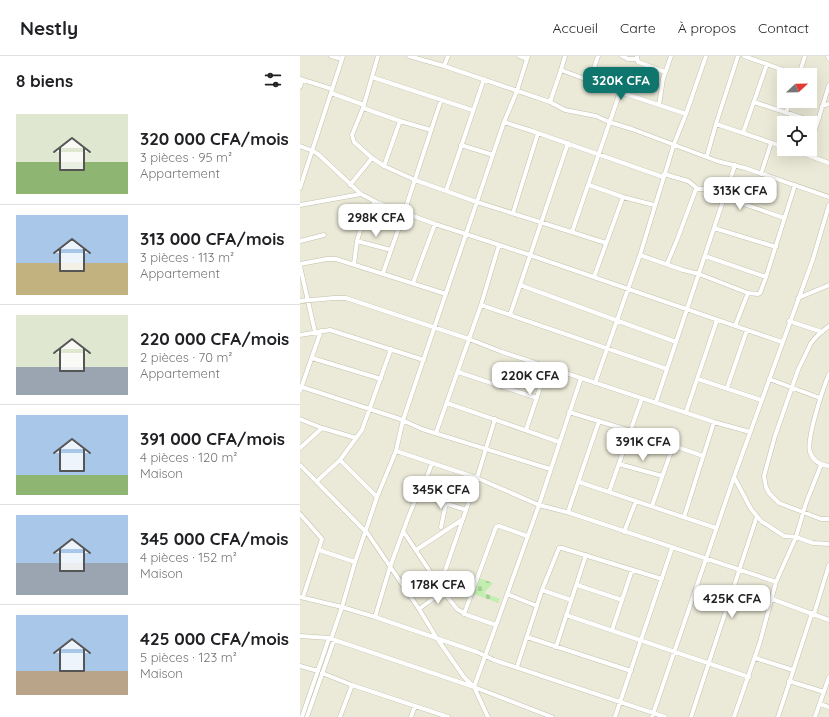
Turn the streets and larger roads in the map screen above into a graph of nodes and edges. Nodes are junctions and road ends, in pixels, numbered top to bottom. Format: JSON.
{"nodes":[{"id":1,"x":332,"y":56,"type":"edge"},
{"id":2,"x":378,"y":56,"type":"edge"},
{"id":3,"x":409,"y":56,"type":"edge"},
{"id":4,"x":448,"y":56,"type":"edge"},
{"id":5,"x":519,"y":56,"type":"edge"},
{"id":6,"x":565,"y":56,"type":"edge"},
{"id":7,"x":598,"y":56,"type":"edge"},
{"id":8,"x":622,"y":56,"type":"edge"},
{"id":9,"x":671,"y":56,"type":"edge"},
{"id":10,"x":706,"y":56,"type":"edge"},
{"id":11,"x":738,"y":56,"type":"edge"},
{"id":12,"x":744,"y":56,"type":"edge"},
{"id":13,"x":805,"y":56,"type":"edge"},
{"id":14,"x":828,"y":56,"type":"edge"},
{"id":15,"x":528,"y":57,"type":"edge"},
{"id":16,"x":637,"y":57,"type":"edge"},
{"id":17,"x":343,"y":58,"type":"edge"},
{"id":18,"x":829,"y":59,"type":"edge"},
{"id":19,"x":767,"y":64,"type":"junction"},
{"id":20,"x":444,"y":66,"type":"junction"},
{"id":21,"x":778,"y":68,"type":"edge"},
{"id":22,"x":801,"y":68,"type":"edge"},
{"id":23,"x":561,"y":70,"type":"junction"},
{"id":24,"x":665,"y":72,"type":"junction"},
{"id":25,"x":372,"y":77,"type":"junction"},
{"id":26,"x":484,"y":79,"type":"junction"},
{"id":27,"x":301,"y":80,"type":"edge"},
{"id":28,"x":590,"y":80,"type":"junction"},
{"id":29,"x":829,"y":85,"type":"edge"},
{"id":30,"x":300,"y":87,"type":"edge"},
{"id":31,"x":331,"y":91,"type":"junction"},
{"id":32,"x":516,"y":91,"type":"junction"},
{"id":33,"x":620,"y":92,"type":"junction"},
{"id":34,"x":440,"y":100,"type":"junction"},
{"id":35,"x":550,"y":102,"type":"junction"},
{"id":36,"x":754,"y":102,"type":"junction"},
{"id":37,"x":829,"y":104,"type":"edge"},
{"id":38,"x":659,"y":105,"type":"junction"},
{"id":39,"x":363,"y":106,"type":"junction"},
{"id":40,"x":822,"y":106,"type":"junction"},
{"id":41,"x":788,"y":108,"type":"edge"},
{"id":42,"x":472,"y":110,"type":"junction"},
{"id":43,"x":786,"y":113,"type":"junction"},
{"id":44,"x":686,"y":114,"type":"junction"},
{"id":45,"x":796,"y":116,"type":"edge"},
{"id":46,"x":819,"y":118,"type":"joint"},
{"id":47,"x":400,"y":121,"type":"junction"},
{"id":48,"x":504,"y":122,"type":"junction"},
{"id":49,"x":609,"y":122,"type":"junction"},
{"id":50,"x":716,"y":124,"type":"junction"},
{"id":51,"x":817,"y":126,"type":"edge"},
{"id":52,"x":430,"y":130,"type":"junction"},
{"id":53,"x":538,"y":133,"type":"junction"},
{"id":54,"x":743,"y":133,"type":"junction"},
{"id":55,"x":771,"y":142,"type":"junction"},
{"id":56,"x":568,"y":143,"type":"junction"},
{"id":57,"x":674,"y":144,"type":"junction"},
{"id":58,"x":777,"y":144,"type":"edge"},
{"id":59,"x":461,"y":145,"type":"junction"},
{"id":60,"x":300,"y":146,"type":"edge"},
{"id":61,"x":313,"y":151,"type":"junction"},
{"id":62,"x":599,"y":154,"type":"junction"},
{"id":63,"x":493,"y":155,"type":"junction"},
{"id":64,"x":707,"y":156,"type":"junction"},
{"id":65,"x":812,"y":156,"type":"edge"},
{"id":66,"x":372,"y":158,"type":"junction"},
{"id":67,"x":829,"y":163,"type":"edge"},
{"id":68,"x":736,"y":165,"type":"junction"},
{"id":69,"x":384,"y":166,"type":"junction"},
{"id":70,"x":761,"y":174,"type":"junction"},
{"id":71,"x":663,"y":176,"type":"junction"},
{"id":72,"x":414,"y":180,"type":"junction"},
{"id":73,"x":350,"y":184,"type":"junction"},
{"id":74,"x":589,"y":185,"type":"junction"},
{"id":75,"x":795,"y":185,"type":"junction"},
{"id":76,"x":300,"y":188,"type":"edge"},
{"id":77,"x":697,"y":188,"type":"junction"},
{"id":78,"x":446,"y":191,"type":"junction"},
{"id":79,"x":361,"y":194,"type":"junction"},
{"id":80,"x":623,"y":197,"type":"junction"},
{"id":81,"x":724,"y":197,"type":"junction"},
{"id":82,"x":829,"y":197,"type":"edge"},
{"id":83,"x":374,"y":202,"type":"junction"},
{"id":84,"x":477,"y":202,"type":"junction"},
{"id":85,"x":829,"y":204,"type":"edge"},
{"id":86,"x":300,"y":205,"type":"edge"},
{"id":87,"x":654,"y":205,"type":"junction"},
{"id":88,"x":513,"y":212,"type":"junction"},
{"id":89,"x":404,"y":213,"type":"junction"},
{"id":90,"x":784,"y":218,"type":"junction"},
{"id":91,"x":541,"y":222,"type":"junction"},
{"id":92,"x":435,"y":224,"type":"junction"},
{"id":93,"x":714,"y":228,"type":"junction"},
{"id":94,"x":572,"y":232,"type":"junction"},
{"id":95,"x":466,"y":234,"type":"junction"},
{"id":96,"x":324,"y":236,"type":"dead end"},
{"id":97,"x":300,"y":241,"type":"edge"},
{"id":98,"x":357,"y":241,"type":"junction"},
{"id":99,"x":606,"y":244,"type":"junction"},
{"id":100,"x":499,"y":245,"type":"junction"},
{"id":101,"x":776,"y":247,"type":"junction"},
{"id":102,"x":391,"y":250,"type":"junction"},
{"id":103,"x":530,"y":255,"type":"junction"},
{"id":104,"x":640,"y":255,"type":"junction"},
{"id":105,"x":705,"y":256,"type":"junction"},
{"id":106,"x":354,"y":264,"type":"junction"},
{"id":107,"x":667,"y":264,"type":"junction"},
{"id":108,"x":300,"y":265,"type":"edge"},
{"id":109,"x":383,"y":274,"type":"junction"},
{"id":110,"x":699,"y":274,"type":"junction"},
{"id":111,"x":594,"y":277,"type":"junction"},
{"id":112,"x":766,"y":278,"type":"junction"},
{"id":113,"x":413,"y":283,"type":"junction"},
{"id":114,"x":829,"y":284,"type":"edge"},
{"id":115,"x":520,"y":285,"type":"junction"},
{"id":116,"x":627,"y":289,"type":"junction"},
{"id":117,"x":748,"y":293,"type":"junction"},
{"id":118,"x":446,"y":294,"type":"junction"},
{"id":119,"x":797,"y":299,"type":"junction"},
{"id":120,"x":308,"y":300,"type":"junction"},
{"id":121,"x":300,"y":301,"type":"edge"},
{"id":122,"x":481,"y":306,"type":"junction"},
{"id":123,"x":688,"y":309,"type":"junction"},
{"id":124,"x":510,"y":315,"type":"junction"},
{"id":125,"x":617,"y":320,"type":"junction"},
{"id":126,"x":717,"y":320,"type":"junction"},
{"id":127,"x":789,"y":321,"type":"junction"},
{"id":128,"x":735,"y":326,"type":"junction"},
{"id":129,"x":829,"y":326,"type":"edge"},
{"id":130,"x":434,"y":328,"type":"junction"},
{"id":131,"x":746,"y":330,"type":"junction"},
{"id":132,"x":321,"y":331,"type":"junction"},
{"id":133,"x":314,"y":332,"type":"junction"},
{"id":134,"x":822,"y":332,"type":"junction"},
{"id":135,"x":300,"y":335,"type":"edge"},
{"id":136,"x":469,"y":339,"type":"junction"},
{"id":137,"x":676,"y":342,"type":"junction"},
{"id":138,"x":782,"y":342,"type":"junction"},
{"id":139,"x":391,"y":349,"type":"junction"},
{"id":140,"x":606,"y":349,"type":"junction"},
{"id":141,"x":312,"y":358,"type":"junction"},
{"id":142,"x":424,"y":360,"type":"junction"},
{"id":143,"x":547,"y":367,"type":"junction"},
{"id":144,"x":667,"y":369,"type":"junction"},
{"id":145,"x":458,"y":372,"type":"junction"},
{"id":146,"x":829,"y":374,"type":"edge"},
{"id":147,"x":581,"y":378,"type":"junction"},
{"id":148,"x":381,"y":379,"type":"junction"},
{"id":149,"x":698,"y":379,"type":"junction"},
{"id":150,"x":768,"y":379,"type":"junction"},
{"id":151,"x":595,"y":383,"type":"junction"},
{"id":152,"x":792,"y":387,"type":"junction"},
{"id":153,"x":727,"y":388,"type":"junction"},
{"id":154,"x":301,"y":389,"type":"edge"},
{"id":155,"x":537,"y":398,"type":"junction"},
{"id":156,"x":642,"y":398,"type":"junction"},
{"id":157,"x":820,"y":398,"type":"junction"},
{"id":158,"x":761,"y":400,"type":"junction"},
{"id":159,"x":656,"y":402,"type":"junction"},
{"id":160,"x":447,"y":403,"type":"junction"},
{"id":161,"x":369,"y":410,"type":"junction"},
{"id":162,"x":569,"y":412,"type":"junction"},
{"id":163,"x":686,"y":412,"type":"junction"},
{"id":164,"x":300,"y":419,"type":"edge"},
{"id":165,"x":403,"y":420,"type":"junction"},
{"id":166,"x":495,"y":420,"type":"junction"},
{"id":167,"x":599,"y":421,"type":"junction"},
{"id":168,"x":714,"y":422,"type":"junction"},
{"id":169,"x":322,"y":428,"type":"junction"},
{"id":170,"x":526,"y":430,"type":"junction"},
{"id":171,"x":631,"y":431,"type":"junction"},
{"id":172,"x":750,"y":432,"type":"junction"},
{"id":173,"x":436,"y":433,"type":"junction"},
{"id":174,"x":356,"y":438,"type":"junction"},
{"id":175,"x":559,"y":442,"type":"junction"},
{"id":176,"x":673,"y":446,"type":"junction"},
{"id":177,"x":300,"y":448,"type":"edge"},
{"id":178,"x":486,"y":450,"type":"junction"},
{"id":179,"x":396,"y":451,"type":"junction"},
{"id":180,"x":703,"y":456,"type":"junction"},
{"id":181,"x":340,"y":460,"type":"junction"},
{"id":182,"x":432,"y":463,"type":"junction"},
{"id":183,"x":619,"y":464,"type":"junction"},
{"id":184,"x":821,"y":464,"type":"junction"},
{"id":185,"x":300,"y":465,"type":"edge"},
{"id":186,"x":829,"y":466,"type":"edge"},
{"id":187,"x":550,"y":469,"type":"junction"},
{"id":188,"x":662,"y":476,"type":"junction"},
{"id":189,"x":734,"y":477,"type":"junction"},
{"id":190,"x":477,"y":478,"type":"junction"},
{"id":191,"x":317,"y":482,"type":"junction"},
{"id":192,"x":579,"y":482,"type":"junction"},
{"id":193,"x":610,"y":492,"type":"junction"},
{"id":194,"x":420,"y":495,"type":"junction"},
{"id":195,"x":377,"y":497,"type":"junction"},
{"id":196,"x":636,"y":501,"type":"junction"},
{"id":197,"x":446,"y":503,"type":"junction"},
{"id":198,"x":539,"y":505,"type":"junction"},
{"id":199,"x":652,"y":506,"type":"junction"},
{"id":200,"x":466,"y":510,"type":"junction"},
{"id":201,"x":568,"y":512,"type":"junction"},
{"id":202,"x":803,"y":512,"type":"junction"},
{"id":203,"x":300,"y":514,"type":"edge"},
{"id":204,"x":757,"y":516,"type":"junction"},
{"id":205,"x":684,"y":517,"type":"junction"},
{"id":206,"x":463,"y":519,"type":"junction"},
{"id":207,"x":829,"y":519,"type":"edge"},
{"id":208,"x":441,"y":527,"type":"dead end"},
{"id":209,"x":716,"y":528,"type":"junction"},
{"id":210,"x":365,"y":531,"type":"junction"},
{"id":211,"x":403,"y":531,"type":"junction"},
{"id":212,"x":624,"y":532,"type":"junction"},
{"id":213,"x":527,"y":536,"type":"junction"},
{"id":214,"x":796,"y":537,"type":"junction"},
{"id":215,"x":829,"y":544,"type":"edge"},
{"id":216,"x":672,"y":548,"type":"junction"},
{"id":217,"x":319,"y":550,"type":"junction"},
{"id":218,"x":416,"y":550,"type":"junction"},
{"id":219,"x":586,"y":555,"type":"junction"},
{"id":220,"x":706,"y":560,"type":"junction"},
{"id":221,"x":355,"y":562,"type":"junction"},
{"id":222,"x":829,"y":566,"type":"edge"},
{"id":223,"x":390,"y":567,"type":"junction"},
{"id":224,"x":632,"y":570,"type":"junction"},
{"id":225,"x":739,"y":570,"type":"junction"},
{"id":226,"x":662,"y":579,"type":"junction"},
{"id":227,"x":776,"y":582,"type":"junction"},
{"id":228,"x":577,"y":585,"type":"junction"},
{"id":229,"x":443,"y":590,"type":"junction"},
{"id":230,"x":542,"y":590,"type":"junction"},
{"id":231,"x":507,"y":594,"type":"junction"},
{"id":232,"x":301,"y":597,"type":"edge"},
{"id":233,"x":772,"y":599,"type":"junction"},
{"id":234,"x":571,"y":600,"type":"junction"},
{"id":235,"x":622,"y":600,"type":"junction"},
{"id":236,"x":536,"y":606,"type":"junction"},
{"id":237,"x":342,"y":607,"type":"junction"},
{"id":238,"x":419,"y":609,"type":"junction"},
{"id":239,"x":464,"y":614,"type":"junction"},
{"id":240,"x":813,"y":614,"type":"junction"},
{"id":241,"x":566,"y":615,"type":"junction"},
{"id":242,"x":375,"y":617,"type":"junction"},
{"id":243,"x":829,"y":620,"type":"edge"},
{"id":244,"x":496,"y":625,"type":"junction"},
{"id":245,"x":612,"y":630,"type":"junction"},
{"id":246,"x":300,"y":636,"type":"edge"},
{"id":247,"x":436,"y":637,"type":"junction"},
{"id":248,"x":527,"y":637,"type":"junction"},
{"id":249,"x":331,"y":639,"type":"junction"},
{"id":250,"x":641,"y":641,"type":"junction"},
{"id":251,"x":556,"y":646,"type":"junction"},
{"id":252,"x":674,"y":652,"type":"junction"},
{"id":253,"x":485,"y":655,"type":"junction"},
{"id":254,"x":755,"y":658,"type":"junction"},
{"id":255,"x":709,"y":665,"type":"junction"},
{"id":256,"x":300,"y":666,"type":"edge"},
{"id":257,"x":517,"y":667,"type":"junction"},
{"id":258,"x":793,"y":670,"type":"junction"},
{"id":259,"x":631,"y":671,"type":"junction"},
{"id":260,"x":320,"y":672,"type":"junction"},
{"id":261,"x":749,"y":677,"type":"junction"},
{"id":262,"x":829,"y":677,"type":"edge"},
{"id":263,"x":789,"y":681,"type":"junction"},
{"id":264,"x":352,"y":685,"type":"junction"},
{"id":265,"x":474,"y":687,"type":"junction"},
{"id":266,"x":824,"y":692,"type":"junction"},
{"id":267,"x":620,"y":702,"type":"junction"},
{"id":268,"x":820,"y":704,"type":"junction"},
{"id":269,"x":415,"y":706,"type":"junction"},
{"id":270,"x":829,"y":707,"type":"edge"},
{"id":271,"x":653,"y":716,"type":"edge"},
{"id":272,"x":302,"y":717,"type":"edge"},
{"id":273,"x":307,"y":717,"type":"edge"},
{"id":274,"x":341,"y":717,"type":"edge"},
{"id":275,"x":411,"y":717,"type":"edge"},
{"id":276,"x":448,"y":717,"type":"edge"},
{"id":277,"x":488,"y":717,"type":"edge"},
{"id":278,"x":552,"y":717,"type":"edge"},
{"id":279,"x":615,"y":717,"type":"edge"},
{"id":280,"x":665,"y":717,"type":"edge"},
{"id":281,"x":691,"y":717,"type":"edge"},
{"id":282,"x":734,"y":717,"type":"edge"},
{"id":283,"x":778,"y":717,"type":"edge"},
{"id":284,"x":815,"y":717,"type":"edge"}],
"edges":[{"from":1,"to":17,"type":"street"},
{"from":2,"to":25,"type":"street"},
{"from":3,"to":20,"type":"street"},
{"from":4,"to":20,"type":"street"},
{"from":5,"to":15,"type":"street"},
{"from":6,"to":23,"type":"street"},
{"from":7,"to":28,"type":"street"},
{"from":8,"to":16,"type":"street"},
{"from":9,"to":24,"type":"street"},
{"from":10,"to":44,"type":"street"},
{"from":11,"to":50,"type":"street"},
{"from":12,"to":19,"type":"street"},
{"from":13,"to":22,"type":"street"},
{"from":14,"to":18,"type":"street"},
{"from":15,"to":32,"type":"street"},
{"from":16,"to":24,"type":"street"},
{"from":17,"to":31,"type":"street"},
{"from":19,"to":21,"type":"street"},
{"from":19,"to":36,"type":"street"},
{"from":20,"to":26,"type":"street"},
{"from":23,"to":28,"type":"street"},
{"from":23,"to":35,"type":"street"},
{"from":24,"to":38,"type":"street"},
{"from":25,"to":34,"type":"street"},
{"from":25,"to":39,"type":"street"},
{"from":26,"to":32,"type":"street"},
{"from":26,"to":42,"type":"street"},
{"from":27,"to":30,"type":"street"},
{"from":27,"to":31,"type":"street"},
{"from":28,"to":33,"type":"street"},
{"from":29,"to":40,"type":"street"},
{"from":31,"to":39,"type":"street"},
{"from":31,"to":61,"type":"street"},
{"from":32,"to":35,"type":"street"},
{"from":32,"to":48,"type":"street"},
{"from":33,"to":38,"type":"street"},
{"from":33,"to":49,"type":"street"},
{"from":34,"to":42,"type":"street"},
{"from":34,"to":52,"type":"street"},
{"from":35,"to":49,"type":"street"},
{"from":36,"to":43,"type":"street"},
{"from":36,"to":54,"type":"street"},
{"from":37,"to":40,"type":"street"},
{"from":38,"to":44,"type":"street"},
{"from":39,"to":47,"type":"street"},
{"from":39,"to":66,"type":"street"},
{"from":40,"to":46,"type":"street"},
{"from":41,"to":43,"type":"street"},
{"from":42,"to":59,"type":"street"},
{"from":43,"to":45,"type":"street"},
{"from":44,"to":57,"type":"street"},
{"from":46,"to":51,"type":"street"},
{"from":47,"to":52,"type":"street"},
{"from":47,"to":69,"type":"street"},
{"from":48,"to":53,"type":"street"},
{"from":48,"to":63,"type":"street"},
{"from":49,"to":57,"type":"street"},
{"from":49,"to":62,"type":"street"},
{"from":50,"to":54,"type":"street"},
{"from":50,"to":64,"type":"street"},
{"from":52,"to":72,"type":"street"},
{"from":53,"to":56,"type":"street"},
{"from":53,"to":88,"type":"street"},
{"from":54,"to":55,"type":"street"},
{"from":55,"to":58,"type":"street"},
{"from":55,"to":70,"type":"street"},
{"from":56,"to":62,"type":"street"},
{"from":56,"to":91,"type":"street"},
{"from":57,"to":64,"type":"street"},
{"from":57,"to":71,"type":"street"},
{"from":59,"to":63,"type":"street"},
{"from":59,"to":78,"type":"street"},
{"from":60,"to":61,"type":"street"},
{"from":61,"to":73,"type":"street"},
{"from":61,"to":76,"type":"street"},
{"from":62,"to":71,"type":"street"},
{"from":62,"to":74,"type":"street"},
{"from":63,"to":84,"type":"street"},
{"from":64,"to":68,"type":"street"},
{"from":65,"to":67,"type":"street"},
{"from":66,"to":69,"type":"street"},
{"from":66,"to":73,"type":"street"},
{"from":68,"to":70,"type":"street"},
{"from":68,"to":81,"type":"street"},
{"from":69,"to":72,"type":"street"},
{"from":70,"to":75,"type":"street"},
{"from":71,"to":77,"type":"street"},
{"from":71,"to":87,"type":"street"},
{"from":72,"to":78,"type":"street"},
{"from":72,"to":89,"type":"street"},
{"from":73,"to":79,"type":"street"},
{"from":74,"to":80,"type":"street"},
{"from":74,"to":94,"type":"street"},
{"from":75,"to":82,"type":"street"},
{"from":75,"to":90,"type":"street"},
{"from":77,"to":81,"type":"street"},
{"from":77,"to":107,"type":"street"},
{"from":78,"to":84,"type":"street"},
{"from":79,"to":83,"type":"street"},
{"from":79,"to":86,"type":"street"},
{"from":80,"to":87,"type":"street"},
{"from":80,"to":99,"type":"street"},
{"from":81,"to":90,"type":"street"},
{"from":81,"to":93,"type":"street"},
{"from":83,"to":89,"type":"street"},
{"from":83,"to":98,"type":"street"},
{"from":84,"to":88,"type":"street"},
{"from":84,"to":95,"type":"street"},
{"from":85,"to":119,"type":"street"},
{"from":87,"to":104,"type":"street"},
{"from":88,"to":91,"type":"street"},
{"from":89,"to":92,"type":"street"},
{"from":89,"to":102,"type":"street"},
{"from":90,"to":101,"type":"street"},
{"from":91,"to":94,"type":"street"},
{"from":91,"to":103,"type":"street"},
{"from":92,"to":95,"type":"street"},
{"from":92,"to":113,"type":"street"},
{"from":93,"to":101,"type":"street"},
{"from":93,"to":105,"type":"street"},
{"from":94,"to":99,"type":"street"},
{"from":95,"to":100,"type":"street"},
{"from":95,"to":118,"type":"street"},
{"from":96,"to":97,"type":"street"},
{"from":98,"to":102,"type":"street"},
{"from":98,"to":106,"type":"street"},
{"from":99,"to":111,"type":"street"},
{"from":100,"to":103,"type":"street"},
{"from":100,"to":122,"type":"street"},
{"from":101,"to":112,"type":"street"},
{"from":102,"to":109,"type":"street"},
{"from":103,"to":111,"type":"street"},
{"from":103,"to":115,"type":"street"},
{"from":104,"to":107,"type":"street"},
{"from":104,"to":116,"type":"street"},
{"from":105,"to":110,"type":"street"},
{"from":105,"to":112,"type":"street"},
{"from":106,"to":108,"type":"street"},
{"from":106,"to":109,"type":"street"},
{"from":107,"to":110,"type":"street"},
{"from":108,"to":120,"type":"street"},
{"from":109,"to":113,"type":"street"},
{"from":110,"to":117,"type":"street"},
{"from":110,"to":123,"type":"street"},
{"from":111,"to":116,"type":"street"},
{"from":112,"to":117,"type":"street"},
{"from":113,"to":118,"type":"street"},
{"from":114,"to":119,"type":"street"},
{"from":115,"to":124,"type":"street"},
{"from":115,"to":125,"type":"street"},
{"from":116,"to":123,"type":"street"},
{"from":116,"to":125,"type":"street"},
{"from":117,"to":128,"type":"street"},
{"from":118,"to":130,"type":"street"},
{"from":119,"to":127,"type":"street"},
{"from":120,"to":121,"type":"street"},
{"from":120,"to":130,"type":"street"},
{"from":120,"to":133,"type":"street"},
{"from":122,"to":124,"type":"street"},
{"from":122,"to":136,"type":"street"},
{"from":123,"to":126,"type":"street"},
{"from":123,"to":137,"type":"street"},
{"from":124,"to":140,"type":"street"},
{"from":125,"to":137,"type":"street"},
{"from":125,"to":140,"type":"street"},
{"from":126,"to":128,"type":"street"},
{"from":126,"to":149,"type":"street"},
{"from":127,"to":134,"type":"street"},
{"from":127,"to":138,"type":"street"},
{"from":128,"to":131,"type":"street"},
{"from":129,"to":134,"type":"street"},
{"from":130,"to":136,"type":"street"},
{"from":130,"to":142,"type":"street"},
{"from":131,"to":138,"type":"street"},
{"from":131,"to":153,"type":"street"},
{"from":132,"to":133,"type":"street"},
{"from":132,"to":139,"type":"street"},
{"from":132,"to":141,"type":"street"},
{"from":133,"to":135,"type":"street"},
{"from":134,"to":152,"type":"street"},
{"from":136,"to":143,"type":"street"},
{"from":136,"to":145,"type":"street"},
{"from":137,"to":144,"type":"street"},
{"from":138,"to":150,"type":"street"},
{"from":139,"to":142,"type":"street"},
{"from":139,"to":148,"type":"street"},
{"from":140,"to":144,"type":"street"},
{"from":140,"to":151,"type":"street"},
{"from":141,"to":148,"type":"street"},
{"from":141,"to":154,"type":"street"},
{"from":142,"to":165,"type":"street"},
{"from":143,"to":147,"type":"street"},
{"from":143,"to":155,"type":"street"},
{"from":144,"to":159,"type":"street"},
{"from":145,"to":155,"type":"street"},
{"from":145,"to":160,"type":"street"},
{"from":146,"to":157,"type":"street"},
{"from":147,"to":151,"type":"street"},
{"from":147,"to":162,"type":"street"},
{"from":148,"to":161,"type":"street"},
{"from":149,"to":153,"type":"street"},
{"from":149,"to":163,"type":"street"},
{"from":150,"to":152,"type":"street"},
{"from":150,"to":158,"type":"street"},
{"from":151,"to":156,"type":"street"},
{"from":152,"to":157,"type":"street"},
{"from":152,"to":202,"type":"street"},
{"from":153,"to":158,"type":"street"},
{"from":154,"to":161,"type":"street"},
{"from":155,"to":170,"type":"street"},
{"from":156,"to":159,"type":"street"},
{"from":156,"to":171,"type":"street"},
{"from":157,"to":184,"type":"street"},
{"from":158,"to":172,"type":"street"},
{"from":159,"to":163,"type":"street"},
{"from":160,"to":166,"type":"street"},
{"from":160,"to":173,"type":"street"},
{"from":161,"to":165,"type":"street"},
{"from":161,"to":174,"type":"street"},
{"from":162,"to":167,"type":"street"},
{"from":162,"to":175,"type":"street"},
{"from":163,"to":168,"type":"street"},
{"from":164,"to":169,"type":"street"},
{"from":165,"to":173,"type":"street"},
{"from":165,"to":179,"type":"street"},
{"from":166,"to":170,"type":"street"},
{"from":166,"to":178,"type":"street"},
{"from":167,"to":171,"type":"street"},
{"from":167,"to":192,"type":"street"},
{"from":168,"to":172,"type":"street"},
{"from":168,"to":180,"type":"street"},
{"from":169,"to":174,"type":"street"},
{"from":169,"to":177,"type":"street"},
{"from":170,"to":175,"type":"street"},
{"from":171,"to":176,"type":"street"},
{"from":171,"to":183,"type":"street"},
{"from":172,"to":189,"type":"street"},
{"from":173,"to":178,"type":"street"},
{"from":174,"to":181,"type":"street"},
{"from":175,"to":187,"type":"street"},
{"from":176,"to":180,"type":"street"},
{"from":176,"to":188,"type":"street"},
{"from":178,"to":187,"type":"street"},
{"from":178,"to":190,"type":"street"},
{"from":179,"to":182,"type":"street"},
{"from":179,"to":195,"type":"street"},
{"from":180,"to":205,"type":"street"},
{"from":181,"to":191,"type":"street"},
{"from":181,"to":195,"type":"street"},
{"from":182,"to":190,"type":"street"},
{"from":182,"to":194,"type":"street"},
{"from":183,"to":188,"type":"street"},
{"from":183,"to":193,"type":"street"},
{"from":184,"to":186,"type":"street"},
{"from":184,"to":202,"type":"street"},
{"from":185,"to":191,"type":"street"},
{"from":187,"to":198,"type":"street"},
{"from":188,"to":199,"type":"street"},
{"from":189,"to":204,"type":"street"},
{"from":189,"to":209,"type":"street"},
{"from":190,"to":198,"type":"street"},
{"from":190,"to":200,"type":"street"},
{"from":191,"to":210,"type":"street"},
{"from":192,"to":193,"type":"street"},
{"from":192,"to":201,"type":"street"},
{"from":193,"to":196,"type":"street"},
{"from":194,"to":197,"type":"street"},
{"from":194,"to":211,"type":"street"},
{"from":195,"to":210,"type":"street"},
{"from":196,"to":199,"type":"street"},
{"from":196,"to":212,"type":"street"},
{"from":197,"to":200,"type":"street"},
{"from":197,"to":208,"type":"street"},
{"from":198,"to":201,"type":"street"},
{"from":198,"to":213,"type":"street"},
{"from":199,"to":205,"type":"street"},
{"from":200,"to":206,"type":"street"},
{"from":201,"to":212,"type":"street"},
{"from":202,"to":207,"type":"street"},
{"from":202,"to":214,"type":"street"},
{"from":203,"to":217,"type":"street"},
{"from":204,"to":214,"type":"street"},
{"from":204,"to":225,"type":"street"},
{"from":205,"to":209,"type":"street"},
{"from":206,"to":218,"type":"street"},
{"from":206,"to":229,"type":"street"},
{"from":209,"to":220,"type":"street"},
{"from":210,"to":221,"type":"street"},
{"from":210,"to":223,"type":"street"},
{"from":211,"to":218,"type":"street"},
{"from":211,"to":223,"type":"street"},
{"from":212,"to":216,"type":"street"},
{"from":213,"to":231,"type":"street"},
{"from":213,"to":239,"type":"street"},
{"from":214,"to":215,"type":"street"},
{"from":214,"to":227,"type":"street"},
{"from":216,"to":220,"type":"street"},
{"from":216,"to":226,"type":"street"},
{"from":217,"to":221,"type":"street"},
{"from":217,"to":232,"type":"street"},
{"from":218,"to":229,"type":"street"},
{"from":219,"to":224,"type":"street"},
{"from":219,"to":228,"type":"street"},
{"from":219,"to":230,"type":"street"},
{"from":220,"to":225,"type":"street"},
{"from":220,"to":252,"type":"street"},
{"from":221,"to":237,"type":"street"},
{"from":222,"to":240,"type":"street"},
{"from":223,"to":238,"type":"street"},
{"from":223,"to":242,"type":"street"},
{"from":224,"to":226,"type":"street"},
{"from":224,"to":235,"type":"street"},
{"from":225,"to":227,"type":"street"},
{"from":225,"to":255,"type":"street"},
{"from":226,"to":250,"type":"street"},
{"from":227,"to":233,"type":"street"},
{"from":228,"to":234,"type":"street"},
{"from":228,"to":235,"type":"street"},
{"from":229,"to":238,"type":"street"},
{"from":229,"to":239,"type":"street"},
{"from":230,"to":234,"type":"street"},
{"from":230,"to":236,"type":"street"},
{"from":231,"to":236,"type":"street"},
{"from":231,"to":244,"type":"street"},
{"from":232,"to":237,"type":"street"},
{"from":233,"to":240,"type":"street"},
{"from":233,"to":254,"type":"street"},
{"from":234,"to":241,"type":"street"},
{"from":235,"to":245,"type":"street"},
{"from":236,"to":248,"type":"street"},
{"from":237,"to":242,"type":"street"},
{"from":237,"to":249,"type":"street"},
{"from":238,"to":247,"type":"street"},
{"from":239,"to":244,"type":"street"},
{"from":240,"to":243,"type":"street"},
{"from":240,"to":258,"type":"street"},
{"from":241,"to":245,"type":"street"},
{"from":241,"to":251,"type":"street"},
{"from":242,"to":247,"type":"street"},
{"from":244,"to":253,"type":"street"},
{"from":245,"to":250,"type":"street"},
{"from":246,"to":249,"type":"street"},
{"from":247,"to":253,"type":"street"},
{"from":247,"to":265,"type":"street"},
{"from":248,"to":251,"type":"street"},
{"from":248,"to":257,"type":"street"},
{"from":249,"to":260,"type":"street"},
{"from":249,"to":265,"type":"street"},
{"from":250,"to":252,"type":"street"},
{"from":250,"to":259,"type":"street"},
{"from":251,"to":259,"type":"street"},
{"from":252,"to":255,"type":"street"},
{"from":252,"to":271,"type":"street"},
{"from":253,"to":257,"type":"street"},
{"from":253,"to":265,"type":"street"},
{"from":254,"to":258,"type":"street"},
{"from":254,"to":261,"type":"street"},
{"from":255,"to":261,"type":"street"},
{"from":255,"to":281,"type":"street"},
{"from":256,"to":260,"type":"street"},
{"from":257,"to":267,"type":"street"},
{"from":258,"to":263,"type":"street"},
{"from":259,"to":267,"type":"street"},
{"from":260,"to":264,"type":"street"},
{"from":260,"to":272,"type":"street"},
{"from":260,"to":273,"type":"street"},
{"from":261,"to":282,"type":"street"},
{"from":262,"to":266,"type":"street"},
{"from":263,"to":266,"type":"street"},
{"from":263,"to":283,"type":"street"},
{"from":264,"to":269,"type":"street"},
{"from":264,"to":274,"type":"street"},
{"from":265,"to":277,"type":"street"},
{"from":265,"to":278,"type":"street"},
{"from":266,"to":268,"type":"street"},
{"from":267,"to":271,"type":"street"},
{"from":267,"to":279,"type":"street"},
{"from":268,"to":270,"type":"street"},
{"from":268,"to":284,"type":"street"},
{"from":269,"to":275,"type":"street"},
{"from":269,"to":276,"type":"street"},
{"from":271,"to":280,"type":"street"}]}
